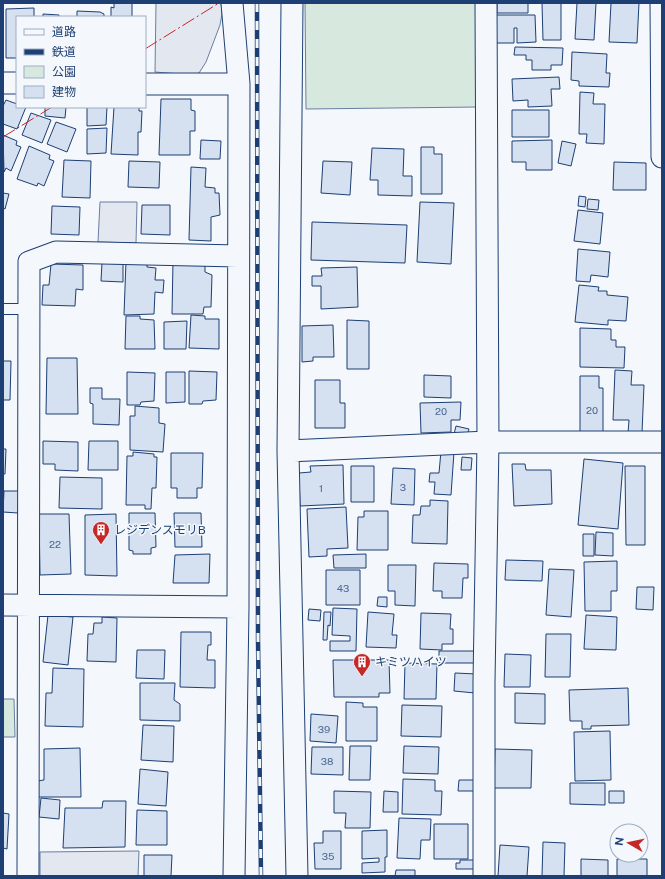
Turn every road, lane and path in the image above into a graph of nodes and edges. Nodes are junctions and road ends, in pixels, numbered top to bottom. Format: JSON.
{"nodes":[{"id":1,"x":232,"y":3,"type":"edge"},
{"id":2,"x":292,"y":3,"type":"edge"},
{"id":3,"x":486,"y":3,"type":"edge"},
{"id":4,"x":661,"y":3,"type":"edge"},
{"id":5,"x":3,"y":83,"type":"edge"},
{"id":6,"x":16,"y":83,"type":"edge"},
{"id":7,"x":146,"y":84,"type":"edge"},
{"id":8,"x":239,"y":84,"type":"junction"},
{"id":9,"x":662,"y":157,"type":"edge"},
{"id":10,"x":238,"y":256,"type":"junction"},
{"id":11,"x":3,"y":309,"type":"edge"},
{"id":12,"x":29,"y":309,"type":"junction"},
{"id":13,"x":488,"y":442,"type":"junction"},
{"id":14,"x":662,"y":442,"type":"edge"},
{"id":15,"x":288,"y":451,"type":"junction"},
{"id":16,"x":3,"y":605,"type":"edge"},
{"id":17,"x":28,"y":605,"type":"junction"},
{"id":18,"x":238,"y":607,"type":"junction"},
{"id":19,"x":28,"y":876,"type":"edge"},
{"id":20,"x":234,"y":876,"type":"edge"},
{"id":21,"x":297,"y":876,"type":"edge"},
{"id":22,"x":484,"y":876,"type":"edge"}],
"edges":[{"from":1,"to":8,"type":"street"},
{"from":2,"to":15,"type":"street"},
{"from":3,"to":13,"type":"street"},
{"from":4,"to":9,"type":"street"},
{"from":5,"to":6,"type":"street"},
{"from":7,"to":8,"type":"street"},
{"from":8,"to":10,"type":"street"},
{"from":10,"to":12,"type":"street"},
{"from":10,"to":18,"type":"street"},
{"from":11,"to":12,"type":"lane"},
{"from":12,"to":17,"type":"street"},
{"from":13,"to":14,"type":"street"},
{"from":13,"to":15,"type":"street"},
{"from":13,"to":22,"type":"street"},
{"from":15,"to":21,"type":"street"},
{"from":16,"to":17,"type":"street"},
{"from":17,"to":18,"type":"street"},
{"from":17,"to":19,"type":"street"},
{"from":18,"to":20,"type":"street"}]}
